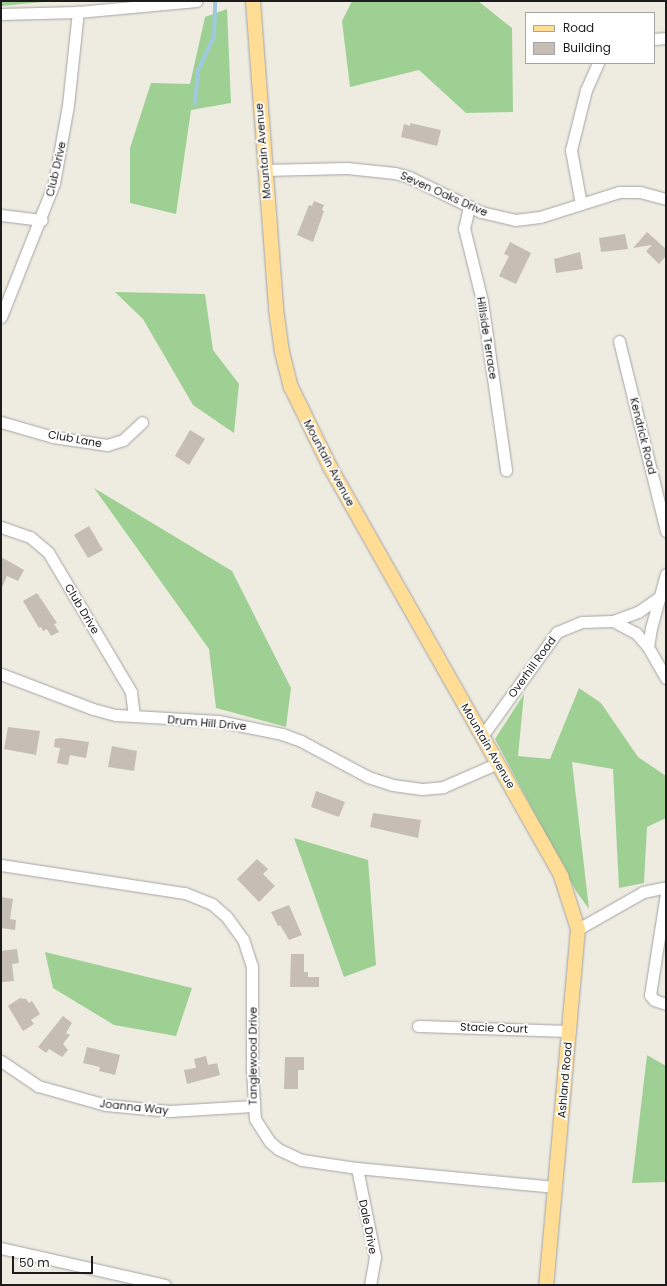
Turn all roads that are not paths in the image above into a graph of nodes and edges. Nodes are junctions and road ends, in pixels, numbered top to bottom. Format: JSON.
{"nodes":[{"id":1,"x":196,"y":1,"type":"edge"},
{"id":2,"x":252,"y":1,"type":"edge"},
{"id":3,"x":78,"y":12,"type":"junction"},
{"id":4,"x":1,"y":14,"type":"edge"},
{"id":5,"x":666,"y":38,"type":"edge"},
{"id":6,"x":655,"y":39,"type":"edge"},
{"id":7,"x":598,"y":64,"type":"edge"},
{"id":8,"x":264,"y":170,"type":"junction"},
{"id":9,"x":666,"y":199,"type":"edge"},
{"id":10,"x":581,"y":204,"type":"junction"},
{"id":11,"x":469,"y":207,"type":"junction"},
{"id":12,"x":1,"y":215,"type":"edge"},
{"id":13,"x":42,"y":220,"type":"junction"},
{"id":14,"x":1,"y":317,"type":"edge"},
{"id":15,"x":619,"y":341,"type":"dead end"},
{"id":16,"x":1,"y":422,"type":"edge"},
{"id":17,"x":142,"y":422,"type":"dead end"},
{"id":18,"x":506,"y":470,"type":"dead end"},
{"id":19,"x":1,"y":527,"type":"edge"},
{"id":20,"x":666,"y":531,"type":"edge"},
{"id":21,"x":666,"y":574,"type":"edge"},
{"id":22,"x":658,"y":598,"type":"junction"},
{"id":23,"x":613,"y":621,"type":"junction"},
{"id":24,"x":648,"y":647,"type":"junction"},
{"id":25,"x":1,"y":674,"type":"edge"},
{"id":26,"x":666,"y":678,"type":"edge"},
{"id":27,"x":134,"y":715,"type":"junction"},
{"id":28,"x":482,"y":736,"type":"junction"},
{"id":29,"x":498,"y":763,"type":"junction"},
{"id":30,"x":1,"y":865,"type":"edge"},
{"id":31,"x":561,"y":876,"type":"joint"},
{"id":32,"x":666,"y":887,"type":"edge"},
{"id":33,"x":666,"y":893,"type":"edge"},
{"id":34,"x":578,"y":929,"type":"junction"},
{"id":35,"x":666,"y":1004,"type":"edge"},
{"id":36,"x":418,"y":1026,"type":"dead end"},
{"id":37,"x":570,"y":1031,"type":"junction"},
{"id":38,"x":1,"y":1061,"type":"edge"},
{"id":39,"x":253,"y":1106,"type":"junction"},
{"id":40,"x":357,"y":1168,"type":"junction"},
{"id":41,"x":555,"y":1187,"type":"junction"},
{"id":42,"x":1,"y":1248,"type":"edge"},
{"id":43,"x":124,"y":1281,"type":"edge"},
{"id":44,"x":165,"y":1285,"type":"edge"},
{"id":45,"x":370,"y":1285,"type":"edge"},
{"id":46,"x":546,"y":1285,"type":"edge"}],
"edges":[{"from":1,"to":3,"type":"street"},
{"from":2,"to":8,"type":"main road","name":"Mountain Avenue"},
{"from":3,"to":4,"type":"street"},
{"from":3,"to":13,"type":"street","name":"Club Drive"},
{"from":5,"to":6,"type":"street"},
{"from":7,"to":10,"type":"street"},
{"from":8,"to":11,"type":"street","name":"Seven Oaks Drive"},
{"from":8,"to":28,"type":"main road","name":"Mountain Avenue"},
{"from":9,"to":10,"type":"street","name":"Seven Oaks Drive"},
{"from":10,"to":11,"type":"street","name":"Seven Oaks Drive"},
{"from":11,"to":18,"type":"street","name":"Hillside Terrace"},
{"from":12,"to":13,"type":"street"},
{"from":13,"to":14,"type":"street","name":"Club Drive"},
{"from":15,"to":20,"type":"street","name":"Kendrick Road"},
{"from":16,"to":17,"type":"street","name":"Club Lane"},
{"from":19,"to":27,"type":"street","name":"Club Drive"},
{"from":21,"to":22,"type":"street"},
{"from":22,"to":23,"type":"street"},
{"from":22,"to":24,"type":"street"},
{"from":23,"to":24,"type":"street","name":"Overhill Road"},
{"from":23,"to":28,"type":"street","name":"Overhill Road"},
{"from":24,"to":26,"type":"street","name":"Overhill Road"},
{"from":25,"to":27,"type":"street","name":"Drum Hill Drive"},
{"from":27,"to":29,"type":"street","name":"Drum Hill Drive"},
{"from":28,"to":29,"type":"main road","name":"Mountain Avenue"},
{"from":29,"to":31,"type":"main road","name":"Mountain Avenue"},
{"from":30,"to":39,"type":"street","name":"Tanglewood Drive"},
{"from":31,"to":34,"type":"main road","name":"Ashland Road"},
{"from":32,"to":34,"type":"street"},
{"from":33,"to":35,"type":"street"},
{"from":34,"to":37,"type":"main road","name":"Ashland Road"},
{"from":36,"to":37,"type":"street","name":"Stacie Court"},
{"from":37,"to":41,"type":"main road","name":"Ashland Road"},
{"from":38,"to":39,"type":"street","name":"Joanna Way"},
{"from":39,"to":40,"type":"street","name":"Tanglewood Drive"},
{"from":40,"to":41,"type":"street","name":"Tanglewood Drive"},
{"from":40,"to":45,"type":"street","name":"Dale Drive"},
{"from":41,"to":46,"type":"main road","name":"Ashland Road"},
{"from":42,"to":43,"type":"street"},
{"from":43,"to":44,"type":"street"}]}
